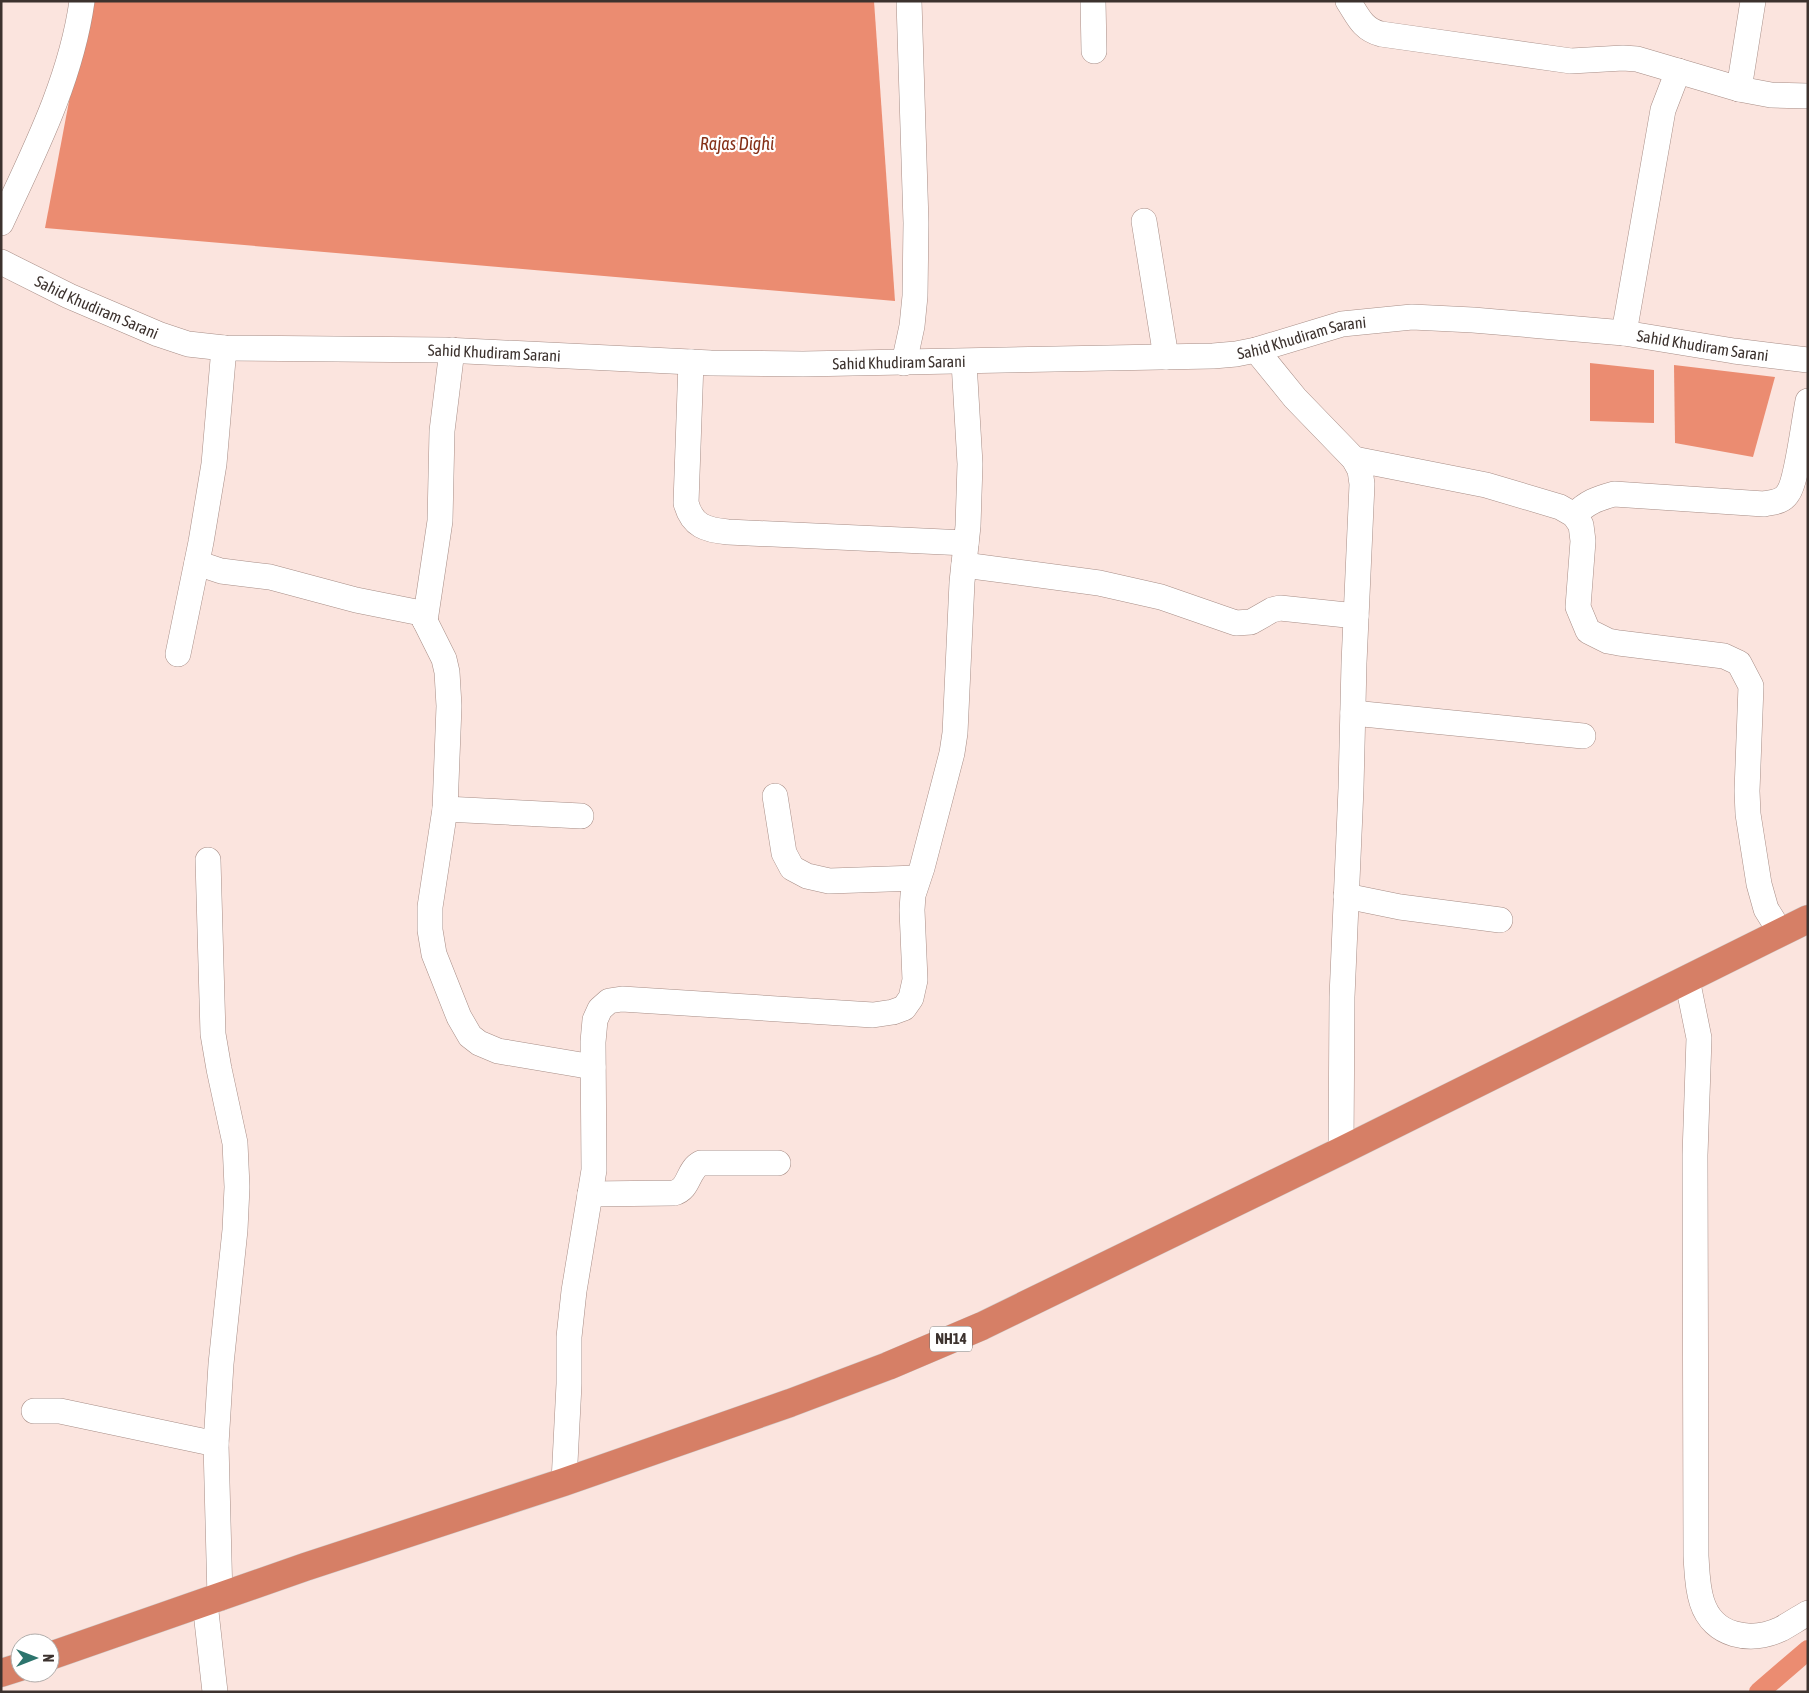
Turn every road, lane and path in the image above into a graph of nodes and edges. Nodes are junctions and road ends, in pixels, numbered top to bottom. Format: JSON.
{"nodes":[{"id":1,"x":82,"y":1,"type":"edge"},
{"id":2,"x":909,"y":1,"type":"edge"},
{"id":3,"x":1093,"y":1,"type":"edge"},
{"id":4,"x":1348,"y":1,"type":"edge"},
{"id":5,"x":1753,"y":1,"type":"edge"},
{"id":6,"x":1094,"y":51,"type":"dead end"},
{"id":7,"x":1678,"y":71,"type":"junction"},
{"id":8,"x":1739,"y":89,"type":"junction"},
{"id":9,"x":1808,"y":96,"type":"edge"},
{"id":10,"x":1144,"y":221,"type":"dead end"},
{"id":11,"x":1,"y":224,"type":"edge"},
{"id":12,"x":1,"y":262,"type":"edge"},
{"id":13,"x":1624,"y":333,"type":"junction"},
{"id":14,"x":224,"y":348,"type":"junction"},
{"id":15,"x":452,"y":350,"type":"junction"},
{"id":16,"x":1256,"y":350,"type":"junction"},
{"id":17,"x":1166,"y":357,"type":"junction"},
{"id":18,"x":1808,"y":360,"type":"edge"},
{"id":19,"x":691,"y":362,"type":"junction"},
{"id":20,"x":964,"y":362,"type":"junction"},
{"id":21,"x":904,"y":363,"type":"junction"},
{"id":22,"x":1808,"y":402,"type":"edge"},
{"id":23,"x":1354,"y":459,"type":"junction"},
{"id":24,"x":1574,"y":515,"type":"junction"},
{"id":25,"x":965,"y":554,"type":"junction"},
{"id":26,"x":197,"y":563,"type":"junction"},
{"id":27,"x":1356,"y":616,"type":"junction"},
{"id":28,"x":425,"y":621,"type":"junction"},
{"id":29,"x":178,"y":654,"type":"dead end"},
{"id":30,"x":1353,"y":713,"type":"junction"},
{"id":31,"x":1583,"y":736,"type":"dead end"},
{"id":32,"x":775,"y":796,"type":"dead end"},
{"id":33,"x":445,"y":809,"type":"junction"},
{"id":34,"x":581,"y":816,"type":"dead end"},
{"id":35,"x":208,"y":860,"type":"dead end"},
{"id":36,"x":918,"y":878,"type":"junction"},
{"id":37,"x":1346,"y":896,"type":"junction"},
{"id":38,"x":1500,"y":920,"type":"dead end"},
{"id":39,"x":1807,"y":920,"type":"edge"},
{"id":40,"x":1781,"y":933,"type":"junction"},
{"id":41,"x":1687,"y":978,"type":"junction"},
{"id":42,"x":593,"y":1066,"type":"junction"},
{"id":43,"x":1341,"y":1151,"type":"junction"},
{"id":44,"x":778,"y":1163,"type":"dead end"},
{"id":45,"x":590,"y":1194,"type":"junction"},
{"id":46,"x":34,"y":1411,"type":"dead end"},
{"id":47,"x":216,"y":1444,"type":"junction"},
{"id":48,"x":564,"y":1482,"type":"junction"},
{"id":49,"x":212,"y":1600,"type":"junction"},
{"id":50,"x":1808,"y":1613,"type":"edge"},
{"id":51,"x":60,"y":1653,"type":"edge"},
{"id":52,"x":215,"y":1692,"type":"edge"}],
"edges":[{"from":1,"to":11,"type":"street"},
{"from":2,"to":21,"type":"street"},
{"from":3,"to":6,"type":"street"},
{"from":4,"to":7,"type":"street"},
{"from":5,"to":8,"type":"street"},
{"from":7,"to":8,"type":"street"},
{"from":7,"to":13,"type":"street"},
{"from":8,"to":9,"type":"street"},
{"from":10,"to":17,"type":"street"},
{"from":12,"to":14,"type":"street","name":"Sahid Khudiram Sarani"},
{"from":13,"to":16,"type":"street","name":"Sahid Khudiram Sarani"},
{"from":13,"to":18,"type":"street","name":"Sahid Khudiram Sarani"},
{"from":14,"to":15,"type":"street","name":"Sahid Khudiram Sarani"},
{"from":14,"to":26,"type":"street"},
{"from":15,"to":19,"type":"street","name":"Sahid Khudiram Sarani"},
{"from":15,"to":28,"type":"street"},
{"from":16,"to":17,"type":"street","name":"Sahid Khudiram Sarani"},
{"from":16,"to":23,"type":"street"},
{"from":17,"to":20,"type":"street","name":"Sahid Khudiram Sarani"},
{"from":19,"to":21,"type":"street","name":"Sahid Khudiram Sarani"},
{"from":19,"to":25,"type":"street"},
{"from":20,"to":21,"type":"street","name":"Sahid Khudiram Sarani"},
{"from":20,"to":25,"type":"street"},
{"from":22,"to":24,"type":"street"},
{"from":23,"to":24,"type":"street"},
{"from":23,"to":27,"type":"street"},
{"from":24,"to":40,"type":"street"},
{"from":25,"to":27,"type":"street"},
{"from":25,"to":36,"type":"street"},
{"from":26,"to":28,"type":"street"},
{"from":26,"to":29,"type":"street"},
{"from":27,"to":30,"type":"street"},
{"from":28,"to":33,"type":"street"},
{"from":30,"to":31,"type":"street"},
{"from":30,"to":37,"type":"street"},
{"from":32,"to":36,"type":"street"},
{"from":33,"to":34,"type":"street"},
{"from":33,"to":42,"type":"street"},
{"from":35,"to":47,"type":"street"},
{"from":36,"to":42,"type":"street"},
{"from":37,"to":38,"type":"street"},
{"from":37,"to":43,"type":"street"},
{"from":39,"to":40,"type":"highway","number":"NH14"},
{"from":40,"to":41,"type":"highway","number":"NH14"},
{"from":41,"to":43,"type":"highway","number":"NH14"},
{"from":41,"to":50,"type":"street"},
{"from":42,"to":45,"type":"street"},
{"from":43,"to":48,"type":"highway","number":"NH14"},
{"from":44,"to":45,"type":"street"},
{"from":45,"to":48,"type":"street"},
{"from":46,"to":47,"type":"street"},
{"from":47,"to":49,"type":"street"},
{"from":48,"to":49,"type":"highway","number":"NH14"},
{"from":49,"to":51,"type":"highway","number":"NH14"},
{"from":49,"to":52,"type":"street"}]}
